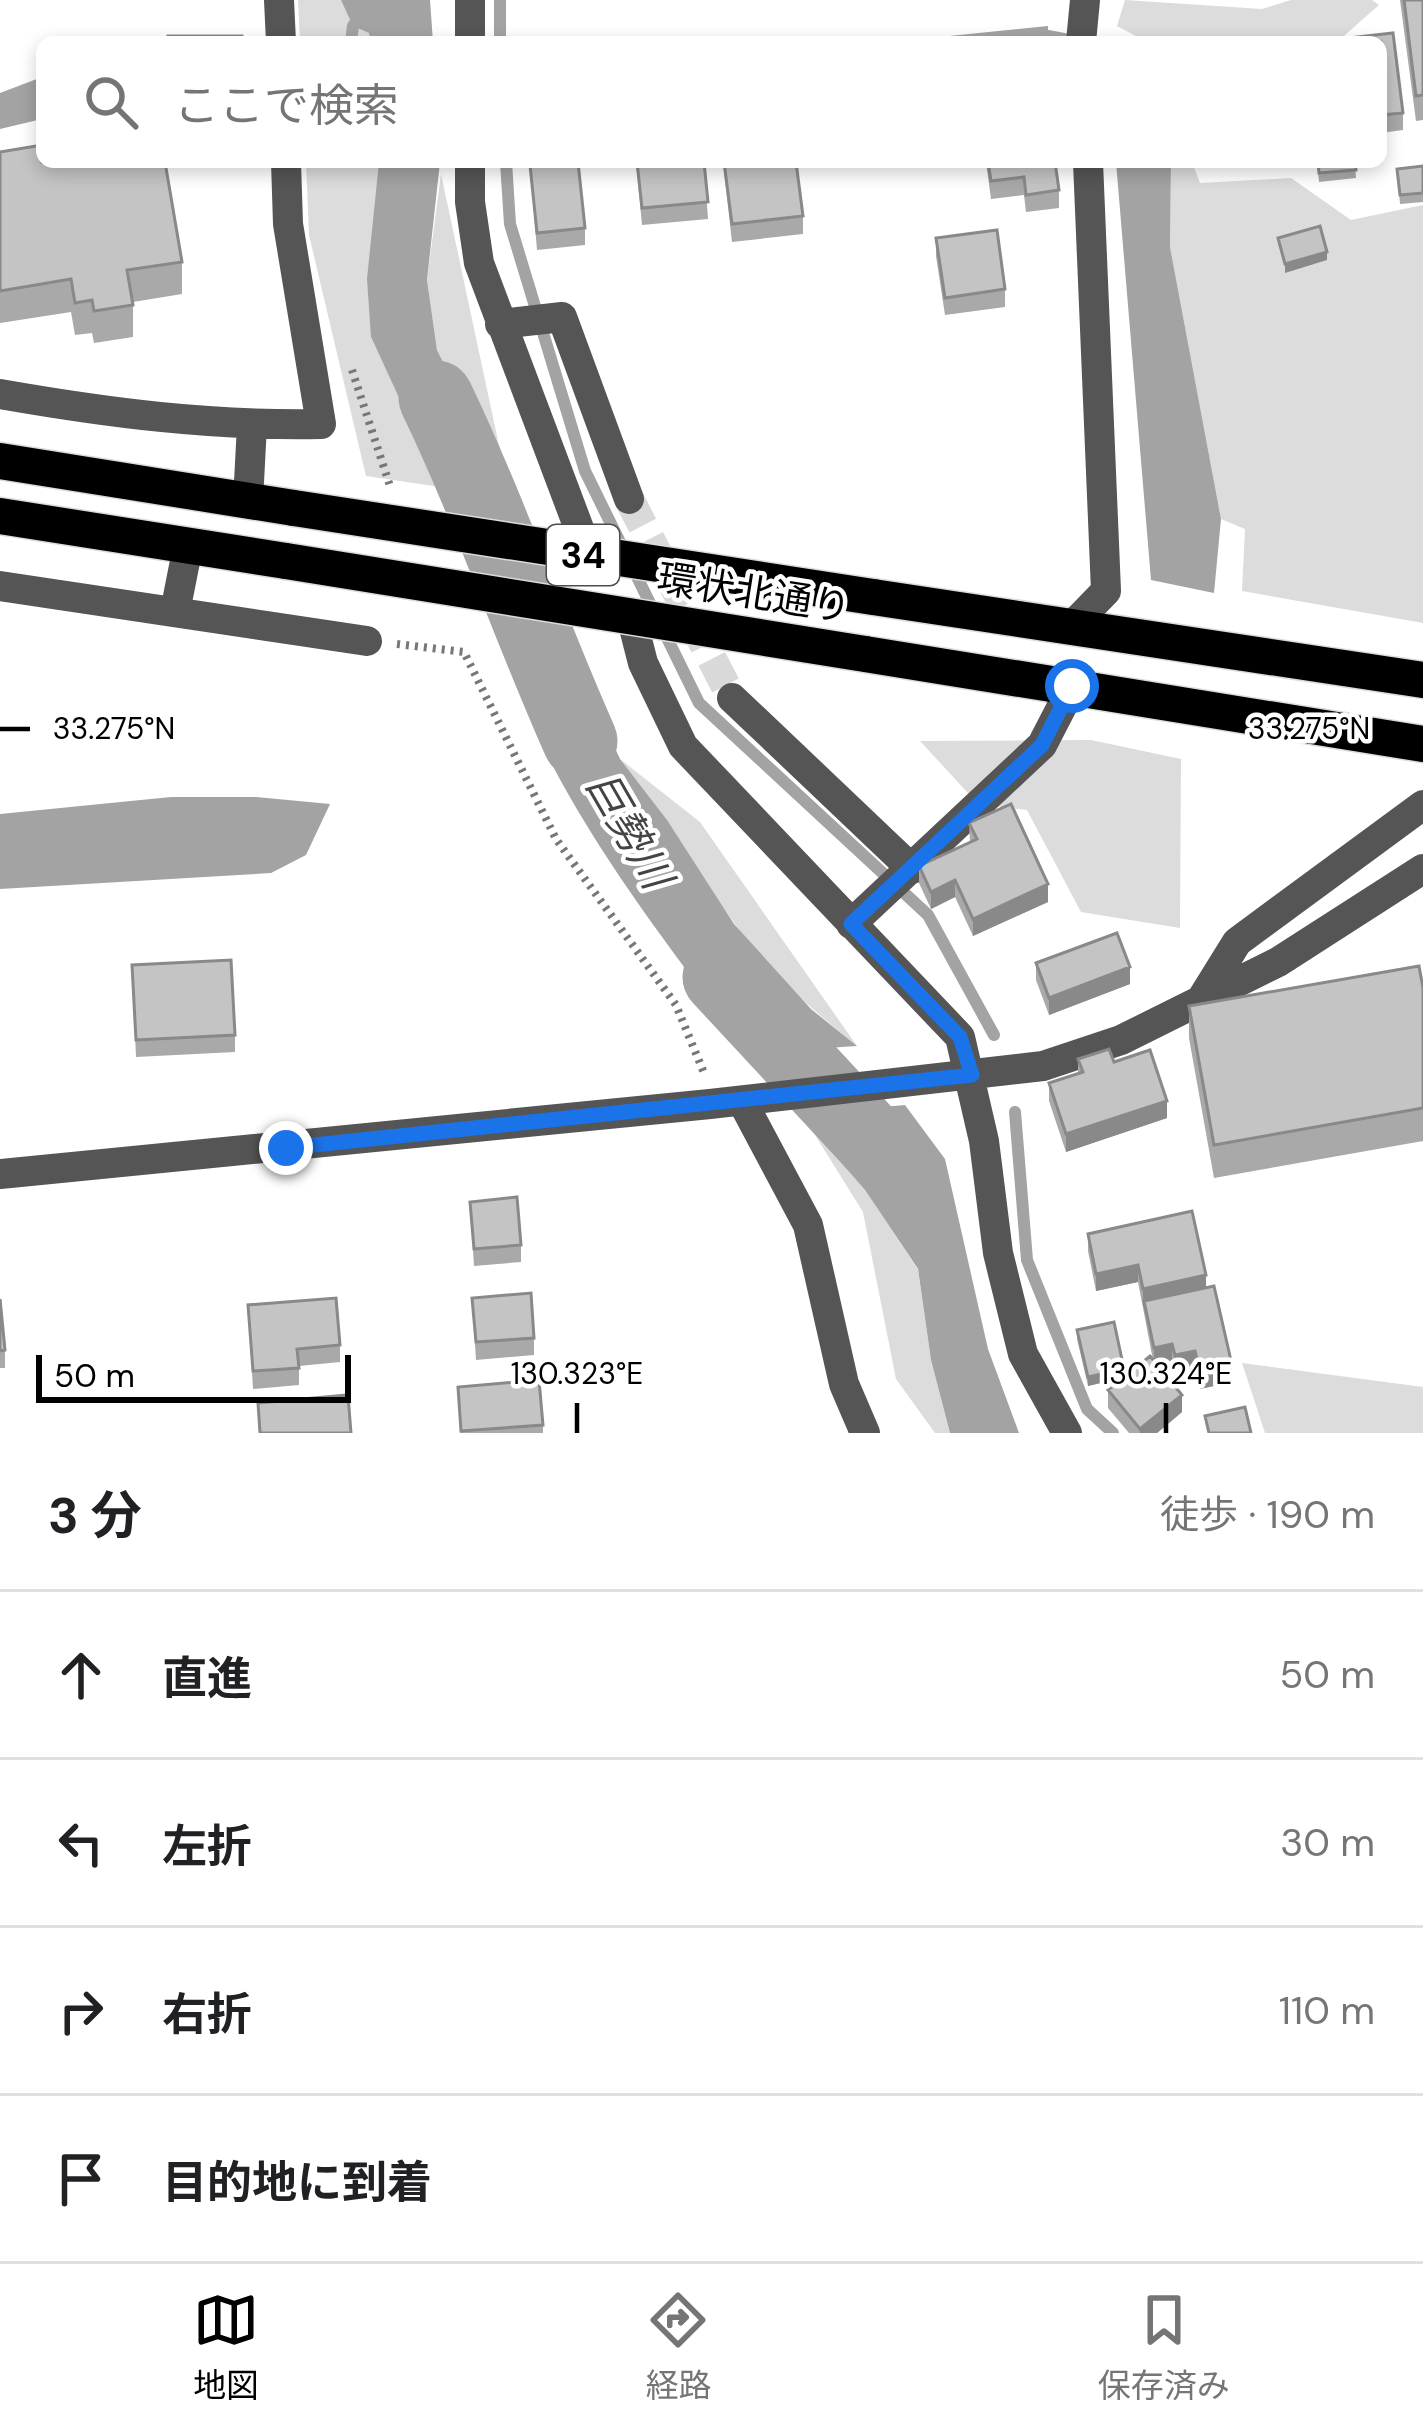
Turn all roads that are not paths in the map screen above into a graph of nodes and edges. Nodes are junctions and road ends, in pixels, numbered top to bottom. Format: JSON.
{"nodes":[{"id":1,"x":279,"y":0,"type":"edge"},
{"id":2,"x":470,"y":0,"type":"edge"},
{"id":3,"x":280,"y":36,"type":"edge"},
{"id":4,"x":470,"y":36,"type":"edge"},
{"id":5,"x":286,"y":168,"type":"edge"},
{"id":6,"x":470,"y":168,"type":"edge"},
{"id":7,"x":1088,"y":168,"type":"edge"},
{"id":8,"x":500,"y":323,"type":"junction"},
{"id":9,"x":0,"y":394,"type":"edge"},
{"id":10,"x":252,"y":425,"type":"junction"},
{"id":11,"x":0,"y":461,"type":"edge"},
{"id":12,"x":628,"y":500,"type":"tunnel mouth"},
{"id":13,"x":248,"y":501,"type":"junction"},
{"id":14,"x":0,"y":516,"type":"edge"},
{"id":15,"x":188,"y":546,"type":"junction"},
{"id":16,"x":589,"y":556,"type":"junction"},
{"id":17,"x":0,"y":586,"type":"edge"},
{"id":18,"x":175,"y":612,"type":"junction"},
{"id":19,"x":631,"y":616,"type":"junction"},
{"id":20,"x":1072,"y":626,"type":"junction"},
{"id":21,"x":367,"y":641,"type":"road end"},
{"id":22,"x":1423,"y":680,"type":"edge"},
{"id":23,"x":1072,"y":686,"type":"junction"},
{"id":24,"x":732,"y":698,"type":"tunnel mouth"},
{"id":25,"x":1423,"y":744,"type":"edge"},
{"id":26,"x":1423,"y":805,"type":"edge"},
{"id":27,"x":912,"y":869,"type":"junction"},
{"id":28,"x":1423,"y":869,"type":"edge"},
{"id":29,"x":862,"y":914,"type":"junction"},
{"id":30,"x":1201,"y":1000,"type":"junction"},
{"id":31,"x":972,"y":1075,"type":"junction"},
{"id":32,"x":742,"y":1101,"type":"junction"},
{"id":33,"x":0,"y":1174,"type":"edge"},
{"id":34,"x":865,"y":1433,"type":"edge"},
{"id":35,"x":1067,"y":1433,"type":"edge"}],
"edges":[{"from":1,"to":3,"type":"street"},
{"from":2,"to":4,"type":"street"},
{"from":5,"to":10,"type":"street"},
{"from":6,"to":8,"type":"street"},
{"from":7,"to":20,"type":"street"},
{"from":8,"to":12,"type":"street"},
{"from":8,"to":16,"type":"street"},
{"from":9,"to":10,"type":"street"},
{"from":10,"to":13,"type":"street"},
{"from":11,"to":13,"type":"highway","name":"環状北通り","number":"34"},
{"from":13,"to":16,"type":"highway","name":"環状北通り","number":"34","bridge":true},
{"from":14,"to":15,"type":"highway","name":"環状北通り","number":"34"},
{"from":15,"to":18,"type":"street"},
{"from":15,"to":19,"type":"highway","name":"環状北通り","number":"34","bridge":true},
{"from":16,"to":20,"type":"highway","name":"環状北通り","number":"34","bridge":true},
{"from":17,"to":18,"type":"street"},
{"from":18,"to":21,"type":"street"},
{"from":19,"to":23,"type":"highway","name":"環状北通り","number":"34","bridge":true},
{"from":19,"to":29,"type":"street"},
{"from":20,"to":22,"type":"highway","name":"環状北通り","number":"34"},
{"from":23,"to":25,"type":"highway","name":"環状北通り","number":"34"},
{"from":23,"to":27,"type":"street"},
{"from":24,"to":27,"type":"street"},
{"from":26,"to":30,"type":"street"},
{"from":27,"to":29,"type":"street"},
{"from":28,"to":30,"type":"street"},
{"from":29,"to":31,"type":"street"},
{"from":30,"to":31,"type":"street"},
{"from":31,"to":32,"type":"street"},
{"from":31,"to":35,"type":"street"},
{"from":32,"to":33,"type":"street"},
{"from":32,"to":34,"type":"street"}]}
